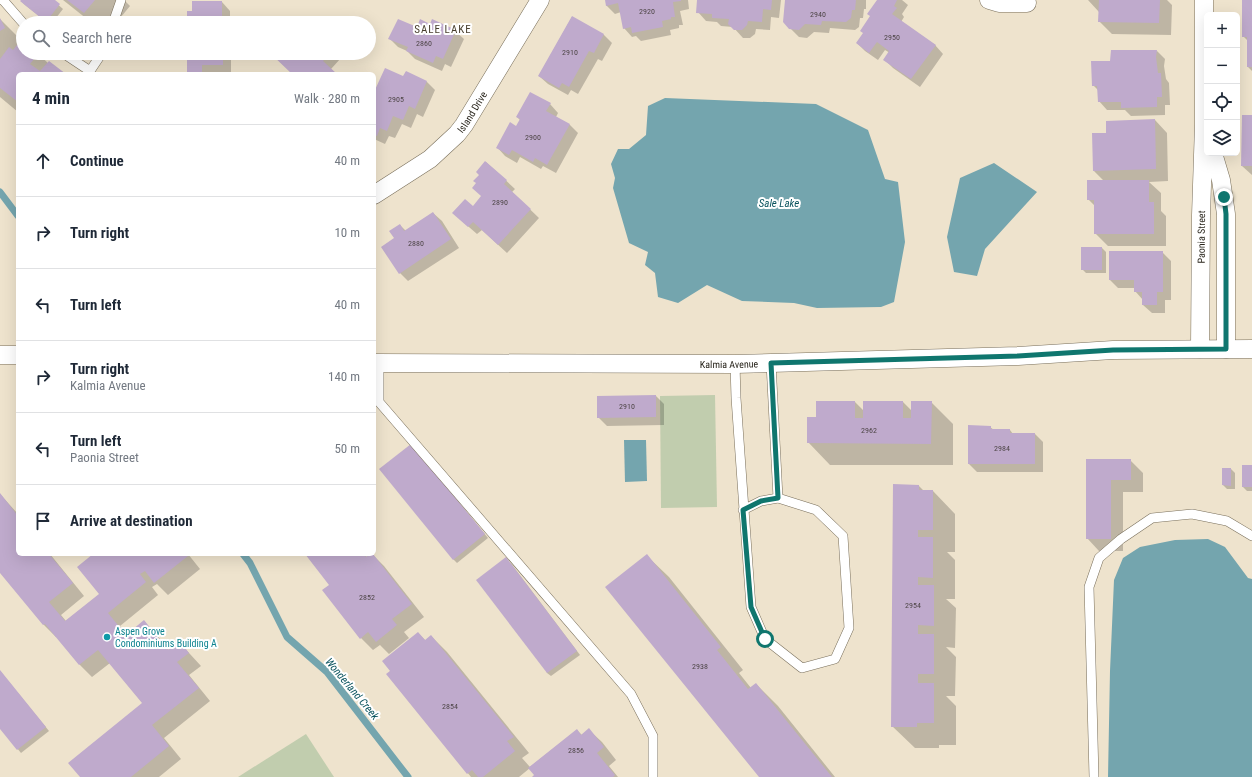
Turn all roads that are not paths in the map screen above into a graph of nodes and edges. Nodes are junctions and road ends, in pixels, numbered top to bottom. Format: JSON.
{"nodes":[{"id":1,"x":3,"y":0,"type":"edge"},
{"id":2,"x":121,"y":0,"type":"edge"},
{"id":3,"x":989,"y":0,"type":"edge"},
{"id":4,"x":1204,"y":0,"type":"edge"},
{"id":5,"x":534,"y":2,"type":"edge"},
{"id":6,"x":1027,"y":3,"type":"dead end"},
{"id":7,"x":17,"y":16,"type":"edge"},
{"id":8,"x":115,"y":16,"type":"edge"},
{"id":9,"x":74,"y":60,"type":"edge"},
{"id":10,"x":97,"y":60,"type":"edge"},
{"id":11,"x":1206,"y":120,"type":"edge"},
{"id":12,"x":1204,"y":156,"type":"edge"},
{"id":13,"x":1214,"y":156,"type":"edge"},
{"id":14,"x":376,"y":194,"type":"edge"},
{"id":15,"x":1200,"y":349,"type":"junction"},
{"id":16,"x":1226,"y":349,"type":"junction"},
{"id":17,"x":1252,"y":349,"type":"edge"},
{"id":18,"x":0,"y":355,"type":"edge"},
{"id":19,"x":16,"y":355,"type":"edge"},
{"id":20,"x":377,"y":363,"type":"edge"},
{"id":21,"x":771,"y":363,"type":"junction"},
{"id":22,"x":736,"y":364,"type":"junction"},
{"id":23,"x":778,"y":498,"type":"junction"},
{"id":24,"x":743,"y":510,"type":"junction"},
{"id":25,"x":1252,"y":536,"type":"edge"},
{"id":26,"x":654,"y":777,"type":"edge"},
{"id":27,"x":1094,"y":777,"type":"edge"}],
"edges":[{"from":1,"to":7,"type":"lane"},
{"from":2,"to":8,"type":"lane"},
{"from":3,"to":6,"type":"street"},
{"from":4,"to":11,"type":"street","name":"Paonia Street"},
{"from":5,"to":14,"type":"street","name":"Island Drive"},
{"from":9,"to":10,"type":"lane"},
{"from":12,"to":15,"type":"street","name":"Paonia Street"},
{"from":13,"to":16,"type":"street"},
{"from":15,"to":16,"type":"street","name":"Kalmia Avenue"},
{"from":15,"to":21,"type":"street","name":"Kalmia Avenue"},
{"from":16,"to":17,"type":"street","name":"Kalmia Avenue"},
{"from":18,"to":19,"type":"street"},
{"from":20,"to":22,"type":"street","name":"Kalmia Avenue"},
{"from":20,"to":26,"type":"lane"},
{"from":21,"to":22,"type":"street","name":"Kalmia Avenue"},
{"from":21,"to":23,"type":"lane"},
{"from":22,"to":24,"type":"lane"},
{"from":23,"to":24,"type":"lane"},
{"from":23,"to":24,"type":"lane"},
{"from":25,"to":27,"type":"lane"}]}
